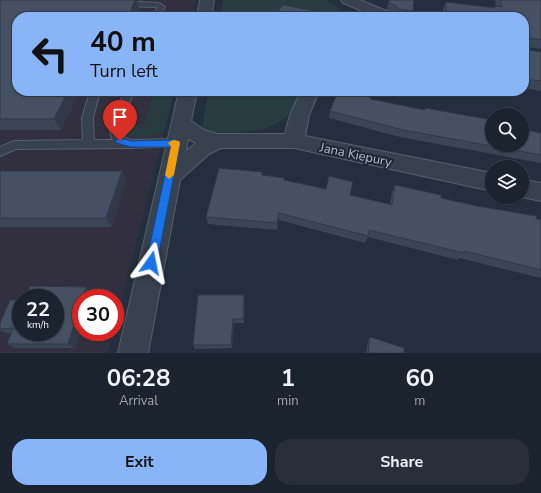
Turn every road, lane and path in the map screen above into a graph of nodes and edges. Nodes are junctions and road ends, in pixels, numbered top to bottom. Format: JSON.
{"nodes":[{"id":1,"x":101,"y":0,"type":"edge"},
{"id":2,"x":207,"y":0,"type":"edge"},
{"id":3,"x":355,"y":1,"type":"edge"},
{"id":4,"x":160,"y":12,"type":"edge"},
{"id":5,"x":205,"y":12,"type":"edge"},
{"id":6,"x":350,"y":12,"type":"edge"},
{"id":7,"x":378,"y":12,"type":"edge"},
{"id":8,"x":93,"y":96,"type":"edge"},
{"id":9,"x":127,"y":96,"type":"edge"},
{"id":10,"x":187,"y":96,"type":"edge"},
{"id":11,"x":308,"y":96,"type":"edge"},
{"id":12,"x":178,"y":132,"type":"junction"},
{"id":13,"x":218,"y":141,"type":"junction"},
{"id":14,"x":294,"y":141,"type":"junction"},
{"id":15,"x":89,"y":144,"type":"junction"},
{"id":16,"x":131,"y":144,"type":"junction"},
{"id":17,"x":0,"y":152,"type":"edge"},
{"id":18,"x":169,"y":177,"type":"junction"},
{"id":19,"x":485,"y":181,"type":"edge"},
{"id":20,"x":529,"y":189,"type":"edge"},
{"id":21,"x":541,"y":192,"type":"edge"},
{"id":22,"x":133,"y":353,"type":"edge"}],
"edges":[{"from":1,"to":4,"type":"lane"},
{"from":2,"to":5,"type":"street"},
{"from":3,"to":6,"type":"street"},
{"from":3,"to":7,"type":"street"},
{"from":8,"to":15,"type":"lane"},
{"from":9,"to":16,"type":"lane"},
{"from":10,"to":12,"type":"street"},
{"from":11,"to":14,"type":"street"},
{"from":12,"to":13,"type":"street"},
{"from":12,"to":16,"type":"lane"},
{"from":12,"to":18,"type":"street"},
{"from":13,"to":14,"type":"street","name":"Jana Kiepury"},
{"from":13,"to":18,"type":"street"},
{"from":14,"to":19,"type":"street","name":"Jana Kiepury"},
{"from":15,"to":16,"type":"lane"},
{"from":15,"to":17,"type":"lane"},
{"from":18,"to":22,"type":"street"},
{"from":20,"to":21,"type":"street"}]}
